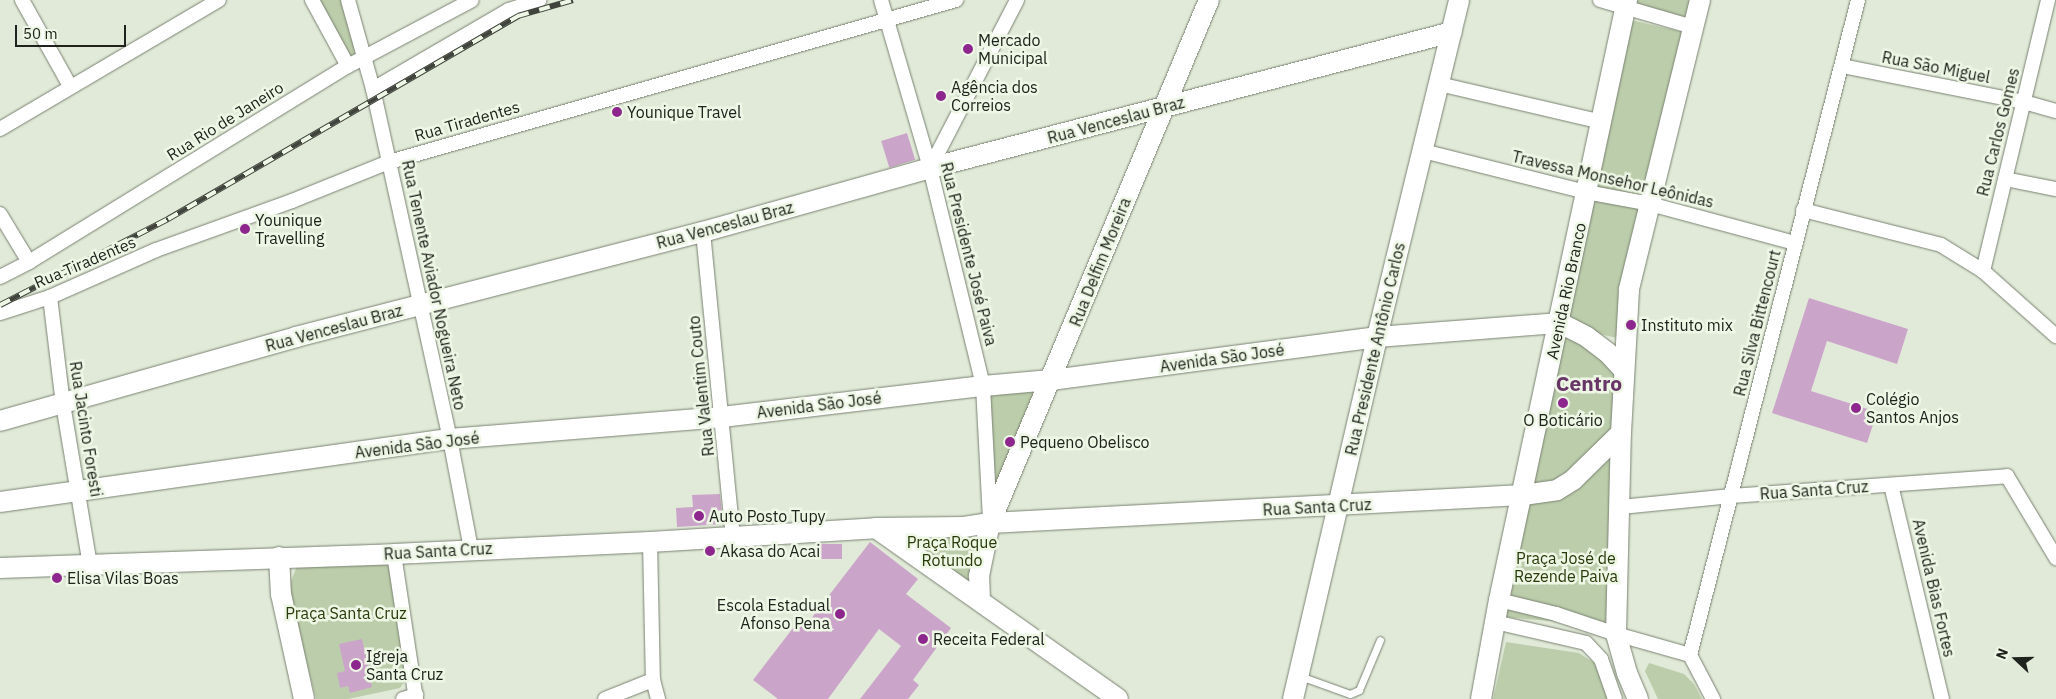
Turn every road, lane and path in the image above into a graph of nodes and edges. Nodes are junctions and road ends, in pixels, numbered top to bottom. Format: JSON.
{"nodes":[{"id":1,"x":22,"y":0,"type":"edge"},
{"id":2,"x":219,"y":0,"type":"edge"},
{"id":3,"x":312,"y":0,"type":"edge"},
{"id":4,"x":348,"y":0,"type":"edge"},
{"id":5,"x":472,"y":0,"type":"edge"},
{"id":6,"x":538,"y":0,"type":"edge"},
{"id":7,"x":881,"y":0,"type":"edge"},
{"id":8,"x":956,"y":0,"type":"edge"},
{"id":9,"x":1017,"y":0,"type":"edge"},
{"id":10,"x":1209,"y":0,"type":"edge"},
{"id":11,"x":1459,"y":0,"type":"edge"},
{"id":12,"x":1600,"y":0,"type":"edge"},
{"id":13,"x":1700,"y":0,"type":"edge"},
{"id":14,"x":1858,"y":0,"type":"edge"},
{"id":15,"x":2048,"y":0,"type":"edge"},
{"id":16,"x":1627,"y":3,"type":"edge"},
{"id":17,"x":885,"y":20,"type":"junction"},
{"id":18,"x":1693,"y":27,"type":"junction"},
{"id":19,"x":1452,"y":32,"type":"junction"},
{"id":20,"x":364,"y":58,"type":"junction"},
{"id":21,"x":348,"y":66,"type":"junction"},
{"id":22,"x":1842,"y":66,"type":"junction"},
{"id":23,"x":1439,"y":84,"type":"junction"},
{"id":24,"x":70,"y":86,"type":"junction"},
{"id":25,"x":373,"y":90,"type":"junction"},
{"id":26,"x":2024,"y":102,"type":"junction"},
{"id":27,"x":1163,"y":108,"type":"junction"},
{"id":28,"x":2056,"y":111,"type":"edge"},
{"id":29,"x":1602,"y":122,"type":"junction"},
{"id":30,"x":0,"y":129,"type":"edge"},
{"id":31,"x":1423,"y":151,"type":"junction"},
{"id":32,"x":389,"y":162,"type":"junction"},
{"id":33,"x":930,"y":168,"type":"junction"},
{"id":34,"x":2005,"y":179,"type":"junction"},
{"id":35,"x":2056,"y":189,"type":"edge"},
{"id":36,"x":1586,"y":192,"type":"junction"},
{"id":37,"x":1650,"y":204,"type":"junction"},
{"id":38,"x":1803,"y":210,"type":"junction"},
{"id":39,"x":0,"y":214,"type":"edge"},
{"id":40,"x":703,"y":232,"type":"junction"},
{"id":41,"x":1795,"y":243,"type":"junction"},
{"id":42,"x":29,"y":262,"type":"junction"},
{"id":43,"x":1983,"y":271,"type":"junction"},
{"id":44,"x":0,"y":277,"type":"edge"},
{"id":45,"x":50,"y":298,"type":"junction"},
{"id":46,"x":420,"y":305,"type":"junction"},
{"id":47,"x":0,"y":313,"type":"edge"},
{"id":48,"x":1560,"y":323,"type":"junction"},
{"id":49,"x":2044,"y":325,"type":"junction"},
{"id":50,"x":2056,"y":336,"type":"edge"},
{"id":51,"x":1377,"y":337,"type":"junction"},
{"id":52,"x":2056,"y":346,"type":"edge"},
{"id":53,"x":1624,"y":370,"type":"junction"},
{"id":54,"x":1051,"y":380,"type":"junction"},
{"id":55,"x":983,"y":386,"type":"junction"},
{"id":56,"x":63,"y":404,"type":"junction"},
{"id":57,"x":722,"y":417,"type":"junction"},
{"id":58,"x":0,"y":421,"type":"edge"},
{"id":59,"x":1621,"y":433,"type":"junction"},
{"id":60,"x":450,"y":439,"type":"junction"},
{"id":61,"x":1892,"y":485,"type":"junction"},
{"id":62,"x":78,"y":492,"type":"junction"},
{"id":63,"x":1523,"y":495,"type":"junction"},
{"id":64,"x":1730,"y":496,"type":"junction"},
{"id":65,"x":0,"y":502,"type":"edge"},
{"id":66,"x":1337,"y":506,"type":"junction"},
{"id":67,"x":1621,"y":507,"type":"junction"},
{"id":68,"x":990,"y":523,"type":"junction"},
{"id":69,"x":876,"y":528,"type":"junction"},
{"id":70,"x":733,"y":536,"type":"junction"},
{"id":71,"x":650,"y":542,"type":"junction"},
{"id":72,"x":471,"y":549,"type":"junction"},
{"id":73,"x":394,"y":554,"type":"junction"},
{"id":74,"x":279,"y":557,"type":"junction"},
{"id":75,"x":2056,"y":558,"type":"edge"},
{"id":76,"x":90,"y":566,"type":"junction"},
{"id":77,"x":0,"y":568,"type":"edge"},
{"id":78,"x":1499,"y":600,"type":"junction"},
{"id":79,"x":980,"y":601,"type":"junction"},
{"id":80,"x":1495,"y":622,"type":"junction"},
{"id":81,"x":1616,"y":634,"type":"junction"},
{"id":82,"x":1380,"y":640,"type":"dead end"},
{"id":83,"x":1690,"y":655,"type":"junction"},
{"id":84,"x":1298,"y":675,"type":"junction"},
{"id":85,"x":653,"y":680,"type":"junction"},
{"id":86,"x":412,"y":698,"type":"edge"},
{"id":87,"x":304,"y":699,"type":"edge"},
{"id":88,"x":605,"y":699,"type":"edge"},
{"id":89,"x":658,"y":699,"type":"edge"},
{"id":90,"x":1118,"y":699,"type":"edge"},
{"id":91,"x":1293,"y":699,"type":"edge"},
{"id":92,"x":1480,"y":699,"type":"edge"},
{"id":93,"x":1615,"y":699,"type":"edge"},
{"id":94,"x":1638,"y":699,"type":"edge"},
{"id":95,"x":1713,"y":699,"type":"edge"},
{"id":96,"x":1942,"y":699,"type":"edge"}],
"edges":[{"from":1,"to":24,"type":"street"},
{"from":2,"to":24,"type":"street"},
{"from":3,"to":21,"type":"street"},
{"from":4,"to":20,"type":"street","name":"Rua Tenente Aviador Nogueira Neto"},
{"from":5,"to":20,"type":"street","name":"Rua Rio de Janeiro"},
{"from":6,"to":25,"type":"street"},
{"from":7,"to":17,"type":"street","name":"Rua Presidente José Paiva"},
{"from":8,"to":17,"type":"street","name":"Rua Tiradentes"},
{"from":9,"to":33,"type":"street"},
{"from":10,"to":27,"type":"main road","name":"Rua Delfim Moreira"},
{"from":11,"to":19,"type":"main road","name":"Rua Presidente Antônio Carlos"},
{"from":12,"to":16,"type":"street"},
{"from":13,"to":18,"type":"main road"},
{"from":14,"to":22,"type":"street","name":"Rua Silva Bittencourt"},
{"from":15,"to":26,"type":"street","name":"Rua Carlos Gomes"},
{"from":16,"to":18,"type":"street"},
{"from":16,"to":29,"type":"main road","name":"Avenida Rio Branco"},
{"from":17,"to":32,"type":"street","name":"Rua Tiradentes"},
{"from":17,"to":33,"type":"street","name":"Rua Presidente José Paiva"},
{"from":18,"to":37,"type":"main road"},
{"from":19,"to":23,"type":"main road","name":"Rua Presidente Antônio Carlos"},
{"from":19,"to":27,"type":"main road","name":"Rua Venceslau Braz"},
{"from":20,"to":21,"type":"street","name":"Rua Rio de Janeiro"},
{"from":20,"to":25,"type":"street","name":"Rua Tenente Aviador Nogueira Neto"},
{"from":21,"to":42,"type":"street","name":"Rua Rio de Janeiro"},
{"from":22,"to":26,"type":"street","name":"Rua São Miguel"},
{"from":22,"to":38,"type":"street","name":"Rua Silva Bittencourt"},
{"from":23,"to":29,"type":"street"},
{"from":23,"to":31,"type":"main road","name":"Rua Presidente Antônio Carlos"},
{"from":24,"to":30,"type":"street"},
{"from":25,"to":32,"type":"street","name":"Rua Tenente Aviador Nogueira Neto"},
{"from":26,"to":28,"type":"street","name":"Rua São Miguel"},
{"from":26,"to":34,"type":"street","name":"Rua Carlos Gomes"},
{"from":27,"to":33,"type":"main road","name":"Rua Venceslau Braz"},
{"from":27,"to":54,"type":"main road","name":"Rua Delfim Moreira"},
{"from":29,"to":36,"type":"main road","name":"Avenida Rio Branco"},
{"from":31,"to":36,"type":"street","name":"Travessa Monsehor Leônidas"},
{"from":31,"to":51,"type":"main road","name":"Rua Presidente Antônio Carlos"},
{"from":32,"to":45,"type":"street","name":"Rua Tiradentes"},
{"from":32,"to":46,"type":"street","name":"Rua Tenente Aviador Nogueira Neto"},
{"from":33,"to":40,"type":"main road","name":"Rua Venceslau Braz"},
{"from":33,"to":55,"type":"street","name":"Rua Presidente José Paiva"},
{"from":34,"to":35,"type":"street"},
{"from":34,"to":43,"type":"street","name":"Rua Carlos Gomes"},
{"from":36,"to":37,"type":"street","name":"Travessa Monsehor Leônidas"},
{"from":36,"to":48,"type":"main road","name":"Avenida Rio Branco"},
{"from":37,"to":41,"type":"street","name":"Travessa Monsehor Leônidas"},
{"from":37,"to":53,"type":"main road"},
{"from":38,"to":41,"type":"street","name":"Rua Silva Bittencourt"},
{"from":38,"to":43,"type":"street"},
{"from":39,"to":42,"type":"street"},
{"from":40,"to":46,"type":"main road","name":"Rua Venceslau Braz"},
{"from":40,"to":57,"type":"street","name":"Rua Valentim Couto"},
{"from":41,"to":64,"type":"street","name":"Rua Silva Bittencourt"},
{"from":42,"to":44,"type":"street","name":"Rua Rio de Janeiro"},
{"from":43,"to":49,"type":"street"},
{"from":45,"to":47,"type":"street","name":"Rua Tiradentes"},
{"from":45,"to":56,"type":"street","name":"Rua Jacinto Foresti"},
{"from":46,"to":56,"type":"main road","name":"Rua Venceslau Braz"},
{"from":46,"to":60,"type":"street","name":"Rua Tenente Aviador Nogueira Neto"},
{"from":48,"to":51,"type":"main road","name":"Avenida São José"},
{"from":48,"to":53,"type":"main road"},
{"from":48,"to":63,"type":"main road","name":"Avenida Rio Branco"},
{"from":49,"to":50,"type":"street"},
{"from":49,"to":52,"type":"street"},
{"from":51,"to":54,"type":"main road","name":"Avenida São José"},
{"from":51,"to":66,"type":"main road","name":"Rua Presidente Antônio Carlos"},
{"from":53,"to":59,"type":"main road"},
{"from":54,"to":55,"type":"main road","name":"Avenida São José"},
{"from":54,"to":68,"type":"main road","name":"Rua Delfim Moreira"},
{"from":55,"to":57,"type":"main road","name":"Avenida São José"},
{"from":55,"to":68,"type":"street","name":"Rua Presidente José Paiva"},
{"from":56,"to":58,"type":"main road","name":"Rua Venceslau Braz"},
{"from":56,"to":62,"type":"street","name":"Rua Jacinto Foresti"},
{"from":57,"to":60,"type":"main road","name":"Avenida São José"},
{"from":57,"to":70,"type":"street","name":"Rua Valentim Couto"},
{"from":59,"to":63,"type":"main road","name":"Rua Santa Cruz"},
{"from":59,"to":67,"type":"main road"},
{"from":60,"to":62,"type":"main road","name":"Avenida São José"},
{"from":60,"to":72,"type":"street","name":"Rua Tenente Aviador Nogueira Neto"},
{"from":61,"to":64,"type":"street","name":"Rua Santa Cruz"},
{"from":61,"to":75,"type":"street","name":"Rua Santa Cruz"},
{"from":61,"to":96,"type":"street","name":"Avenida Bias Fortes"},
{"from":62,"to":65,"type":"main road","name":"Avenida São José"},
{"from":62,"to":76,"type":"street","name":"Rua Jacinto Foresti"},
{"from":63,"to":66,"type":"main road","name":"Rua Santa Cruz"},
{"from":63,"to":78,"type":"main road","name":"Avenida Rio Branco"},
{"from":64,"to":67,"type":"street","name":"Rua Santa Cruz"},
{"from":64,"to":83,"type":"street","name":"Rua Silva Bittencourt"},
{"from":66,"to":68,"type":"main road","name":"Rua Santa Cruz"},
{"from":66,"to":84,"type":"main road","name":"Rua Presidente Antônio Carlos"},
{"from":67,"to":81,"type":"main road"},
{"from":68,"to":69,"type":"main road"},
{"from":68,"to":79,"type":"main road"},
{"from":69,"to":70,"type":"main road","name":"Rua Santa Cruz"},
{"from":69,"to":79,"type":"main road"},
{"from":70,"to":71,"type":"main road","name":"Rua Santa Cruz"},
{"from":71,"to":72,"type":"main road","name":"Rua Santa Cruz"},
{"from":71,"to":85,"type":"street"},
{"from":72,"to":73,"type":"main road","name":"Rua Santa Cruz"},
{"from":73,"to":74,"type":"main road","name":"Rua Santa Cruz"},
{"from":73,"to":86,"type":"street"},
{"from":74,"to":76,"type":"main road","name":"Rua Santa Cruz"},
{"from":74,"to":87,"type":"main road"},
{"from":76,"to":77,"type":"main road","name":"Rua Santa Cruz"},
{"from":78,"to":80,"type":"main road","name":"Avenida Rio Branco"},
{"from":78,"to":81,"type":"street"},
{"from":79,"to":90,"type":"main road"},
{"from":80,"to":92,"type":"main road","name":"Avenida Rio Branco"},
{"from":80,"to":93,"type":"street"},
{"from":81,"to":83,"type":"street"},
{"from":81,"to":94,"type":"main road"},
{"from":82,"to":84,"type":"lane"},
{"from":83,"to":95,"type":"street"},
{"from":84,"to":91,"type":"main road","name":"Rua Presidente Antônio Carlos"},
{"from":85,"to":88,"type":"street"},
{"from":85,"to":89,"type":"street"}]}
